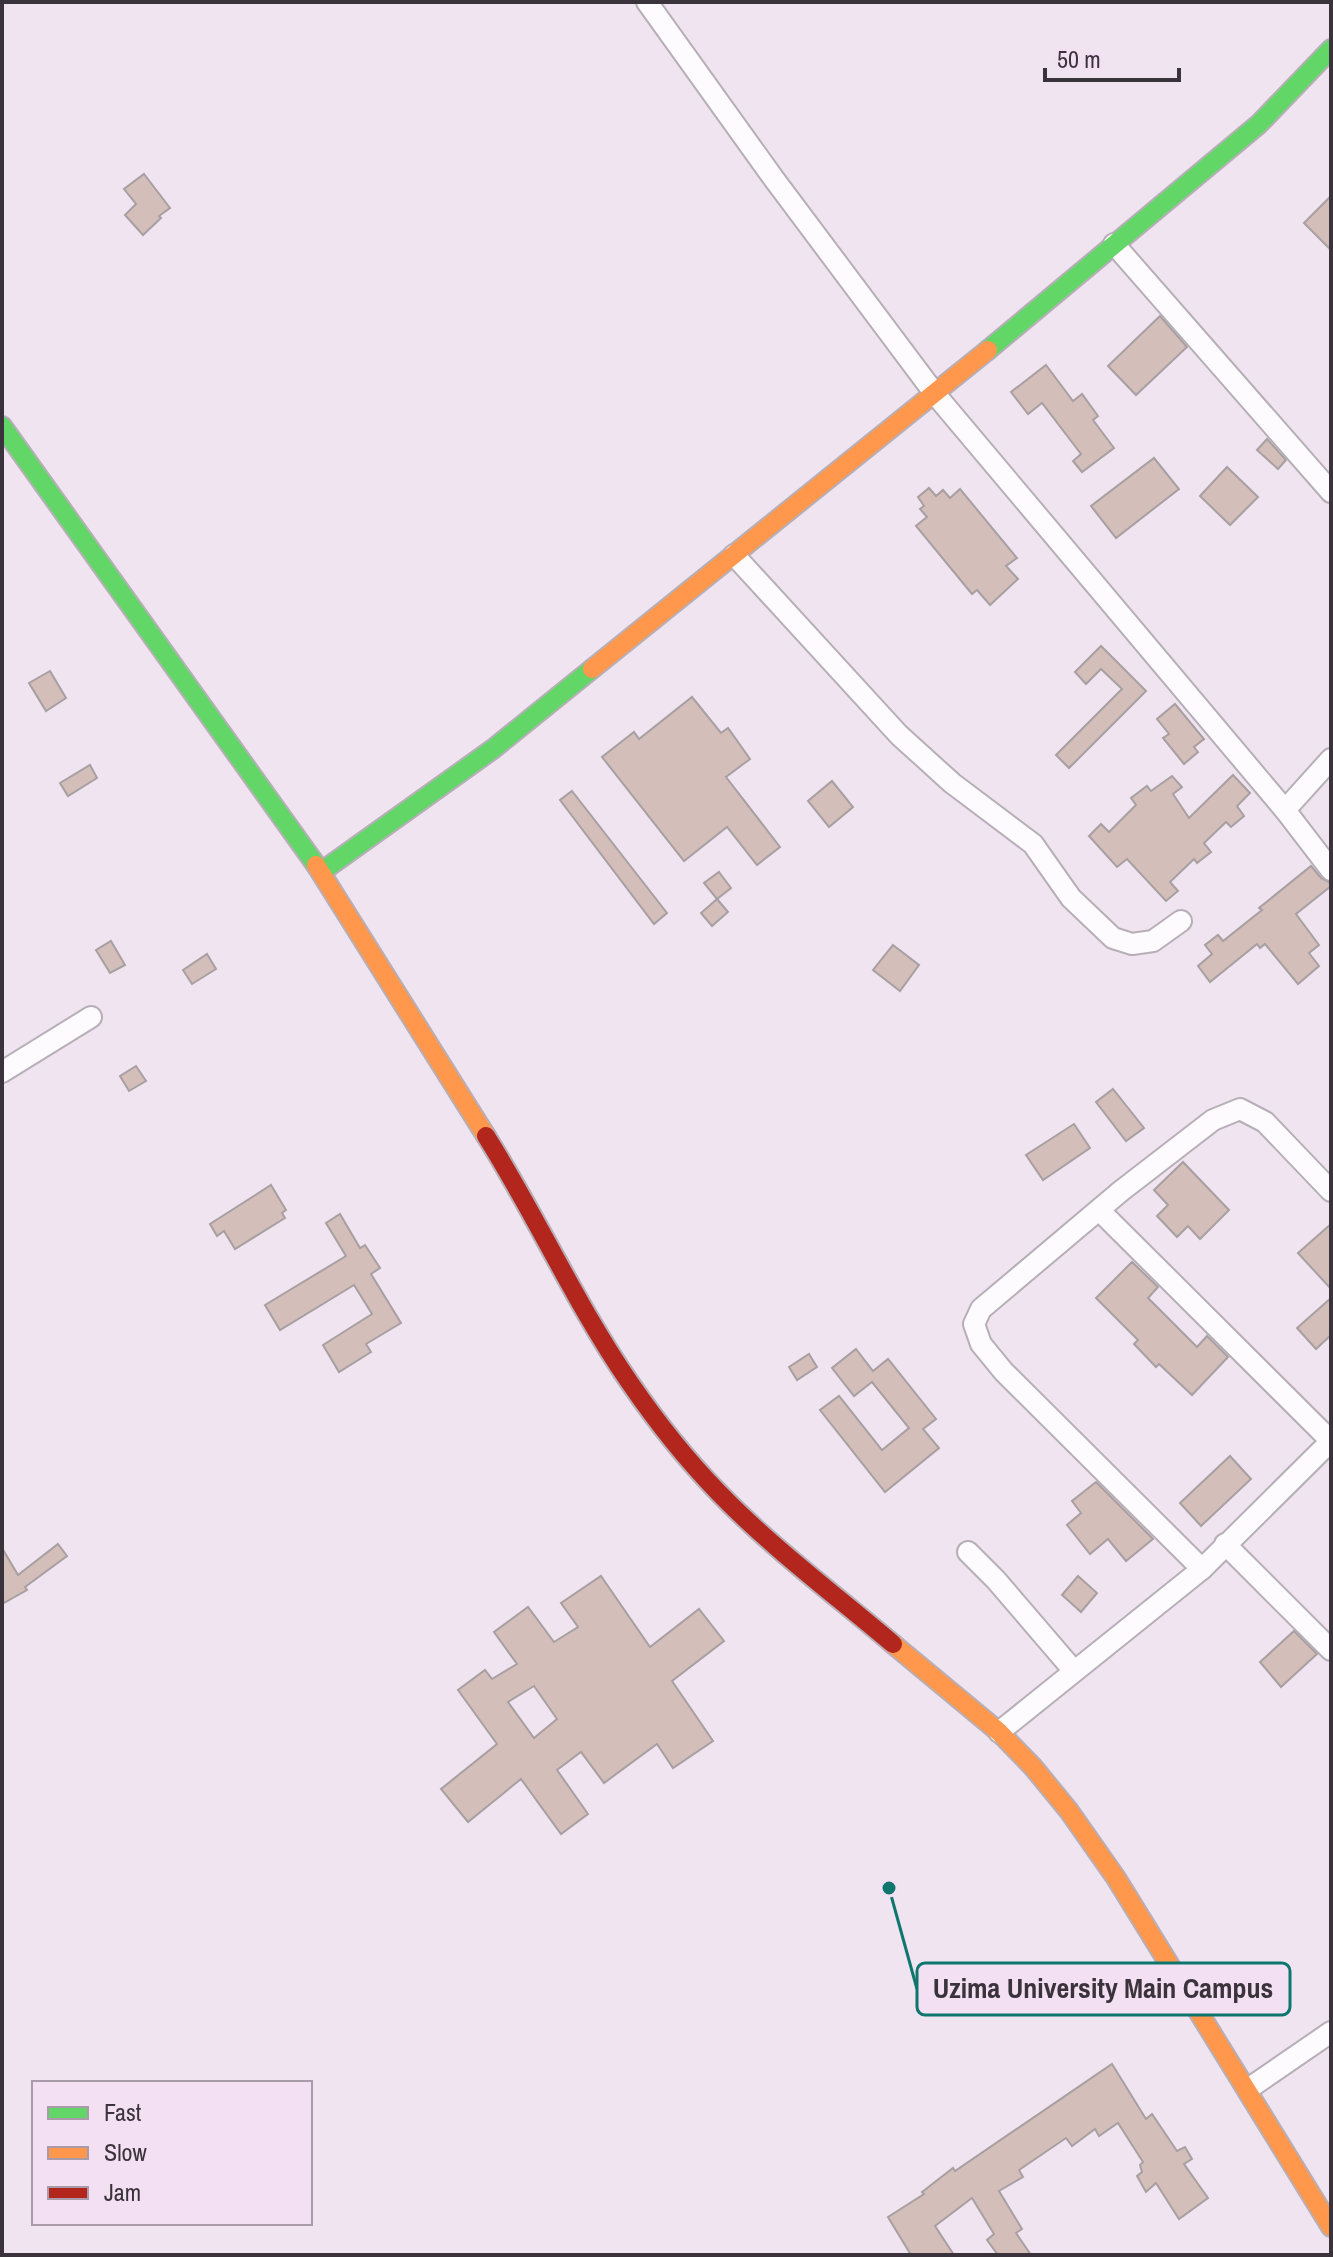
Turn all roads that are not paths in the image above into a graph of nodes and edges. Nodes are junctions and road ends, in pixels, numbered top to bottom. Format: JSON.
{"nodes":[{"id":1,"x":647,"y":2,"type":"edge"},
{"id":2,"x":1331,"y":49,"type":"edge"},
{"id":3,"x":1114,"y":244,"type":"junction"},
{"id":4,"x":935,"y":394,"type":"junction"},
{"id":5,"x":2,"y":426,"type":"edge"},
{"id":6,"x":1331,"y":492,"type":"edge"},
{"id":7,"x":734,"y":555,"type":"junction"},
{"id":8,"x":1331,"y":759,"type":"edge"},
{"id":9,"x":1285,"y":810,"type":"junction"},
{"id":10,"x":1331,"y":870,"type":"edge"},
{"id":11,"x":321,"y":872,"type":"junction"},
{"id":12,"x":1181,"y":921,"type":"dead end"},
{"id":13,"x":91,"y":1017,"type":"dead end"},
{"id":14,"x":2,"y":1072,"type":"edge"},
{"id":15,"x":1331,"y":1191,"type":"edge"},
{"id":16,"x":1099,"y":1210,"type":"junction"},
{"id":17,"x":1331,"y":1441,"type":"edge"},
{"id":18,"x":1225,"y":1544,"type":"junction"},
{"id":19,"x":968,"y":1552,"type":"dead end"},
{"id":20,"x":1202,"y":1569,"type":"junction"},
{"id":21,"x":1331,"y":1650,"type":"edge"},
{"id":22,"x":1074,"y":1671,"type":"junction"},
{"id":23,"x":999,"y":1732,"type":"junction"},
{"id":24,"x":1331,"y":2032,"type":"edge"},
{"id":25,"x":1248,"y":2089,"type":"junction"},
{"id":26,"x":1331,"y":2227,"type":"edge"}],
"edges":[{"from":1,"to":4,"type":"street"},
{"from":2,"to":3,"type":"main road"},
{"from":3,"to":4,"type":"main road"},
{"from":3,"to":6,"type":"street"},
{"from":4,"to":7,"type":"main road"},
{"from":4,"to":9,"type":"street"},
{"from":5,"to":11,"type":"main road"},
{"from":7,"to":11,"type":"main road"},
{"from":7,"to":12,"type":"street"},
{"from":8,"to":9,"type":"street"},
{"from":9,"to":10,"type":"street"},
{"from":11,"to":23,"type":"main road"},
{"from":13,"to":14,"type":"street"},
{"from":15,"to":16,"type":"street"},
{"from":16,"to":17,"type":"street"},
{"from":16,"to":20,"type":"street"},
{"from":17,"to":18,"type":"street"},
{"from":18,"to":20,"type":"street"},
{"from":18,"to":21,"type":"street"},
{"from":19,"to":22,"type":"street"},
{"from":20,"to":22,"type":"street"},
{"from":22,"to":23,"type":"street"},
{"from":23,"to":25,"type":"main road"},
{"from":24,"to":25,"type":"street"},
{"from":25,"to":26,"type":"main road"}]}
